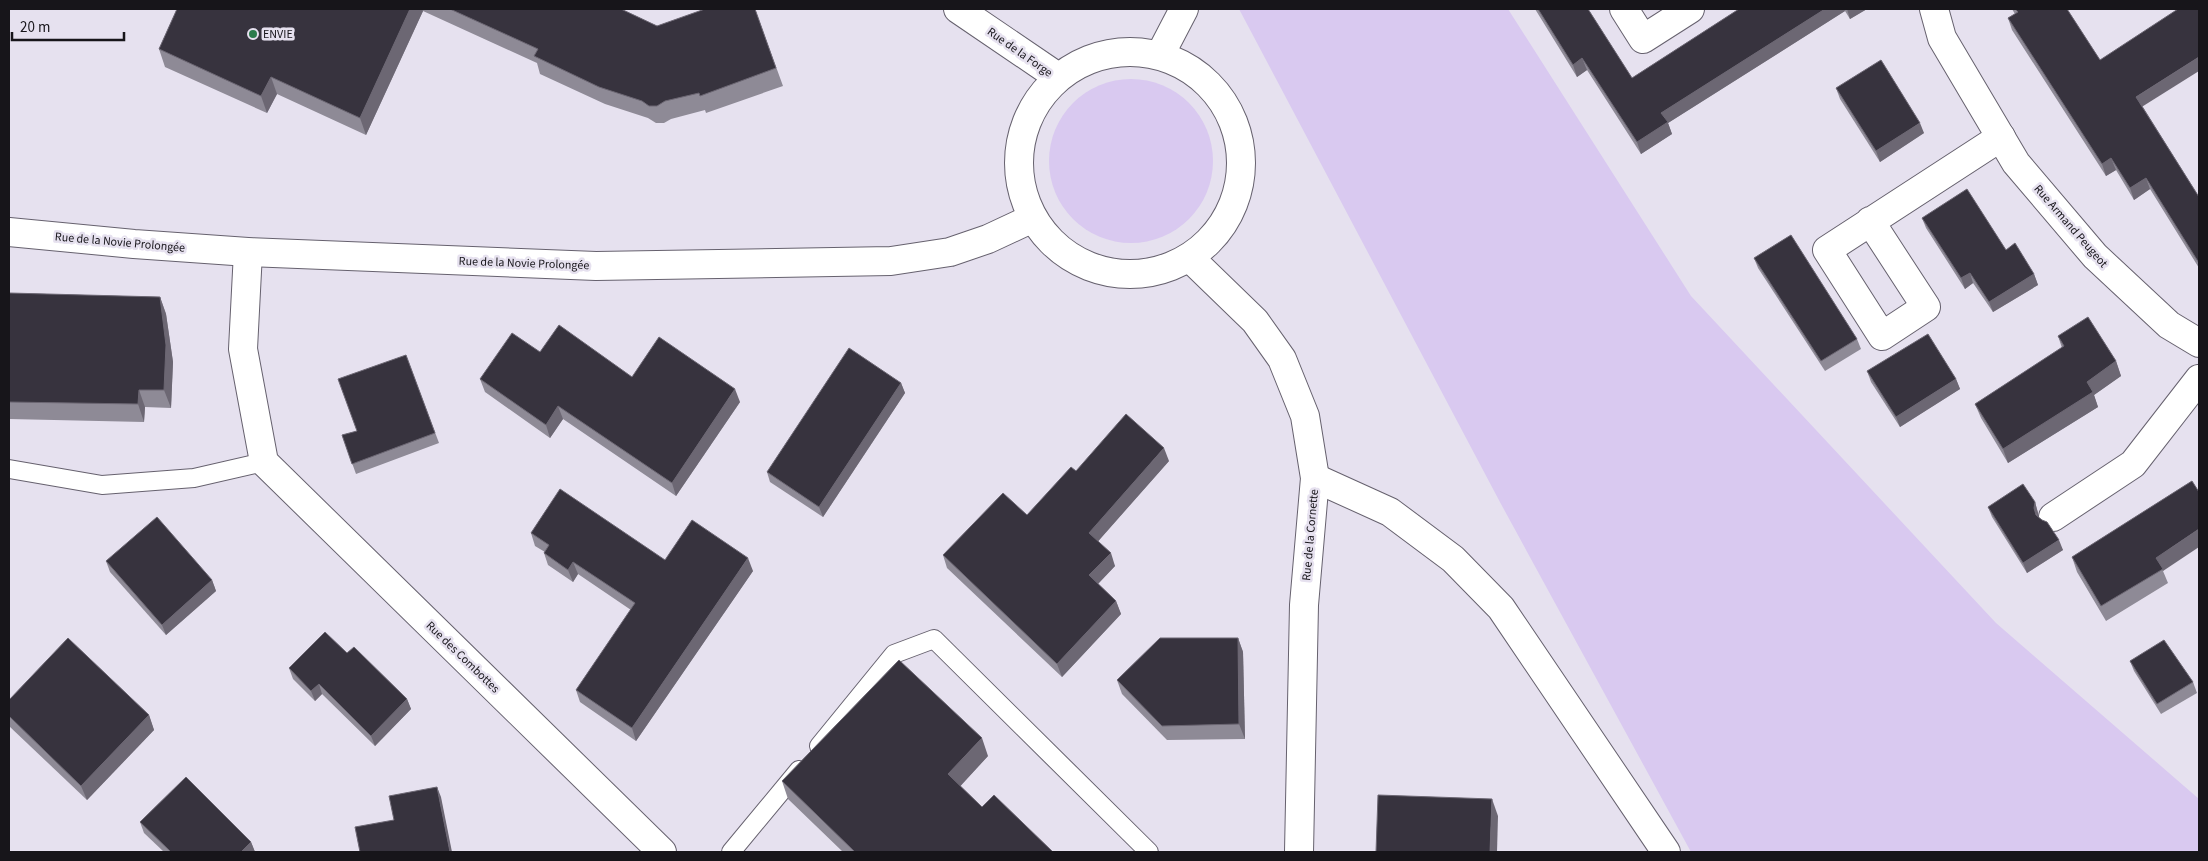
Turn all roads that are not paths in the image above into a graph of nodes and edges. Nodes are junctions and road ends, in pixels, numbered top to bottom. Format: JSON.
{"nodes":[{"id":1,"x":958,"y":9,"type":"edge"},
{"id":2,"x":1184,"y":9,"type":"edge"},
{"id":3,"x":1624,"y":9,"type":"edge"},
{"id":4,"x":1690,"y":9,"type":"edge"},
{"id":5,"x":1934,"y":9,"type":"edge"},
{"id":6,"x":1160,"y":55,"type":"junction"},
{"id":7,"x":1058,"y":77,"type":"junction"},
{"id":8,"x":2000,"y":137,"type":"junction"},
{"id":9,"x":1033,"y":218,"type":"junction"},
{"id":10,"x":1870,"y":221,"type":"dead end"},
{"id":11,"x":9,"y":232,"type":"edge"},
{"id":12,"x":248,"y":252,"type":"junction"},
{"id":13,"x":1191,"y":259,"type":"junction"},
{"id":14,"x":2199,"y":343,"type":"edge"},
{"id":15,"x":2199,"y":379,"type":"edge"},
{"id":16,"x":264,"y":462,"type":"junction"},
{"id":17,"x":9,"y":469,"type":"edge"},
{"id":18,"x":1315,"y":478,"type":"junction"},
{"id":19,"x":2053,"y":517,"type":"dead end"},
{"id":20,"x":662,"y":852,"type":"edge"},
{"id":21,"x":731,"y":852,"type":"edge"},
{"id":22,"x":1149,"y":852,"type":"edge"},
{"id":23,"x":1299,"y":852,"type":"edge"},
{"id":24,"x":1666,"y":852,"type":"edge"}],
"edges":[{"from":1,"to":7,"type":"street","name":"Rue de la Forge"},
{"from":2,"to":6,"type":"street"},
{"from":3,"to":4,"type":"street"},
{"from":5,"to":8,"type":"street","name":"Rue Armand Peugeot"},
{"from":6,"to":7,"type":"street"},
{"from":6,"to":13,"type":"street"},
{"from":7,"to":9,"type":"street"},
{"from":8,"to":10,"type":"street"},
{"from":8,"to":14,"type":"street","name":"Rue Armand Peugeot"},
{"from":9,"to":12,"type":"street","name":"Rue de la Novie Prolongée"},
{"from":9,"to":13,"type":"street"},
{"from":11,"to":12,"type":"street","name":"Rue de la Novie Prolongée"},
{"from":12,"to":16,"type":"street"},
{"from":13,"to":18,"type":"street","name":"Rue de la Cornette"},
{"from":15,"to":19,"type":"street"},
{"from":16,"to":17,"type":"lane"},
{"from":16,"to":20,"type":"street","name":"Rue des Combottes"},
{"from":18,"to":23,"type":"street","name":"Rue de la Cornette"},
{"from":18,"to":24,"type":"street"},
{"from":21,"to":22,"type":"lane"}]}
